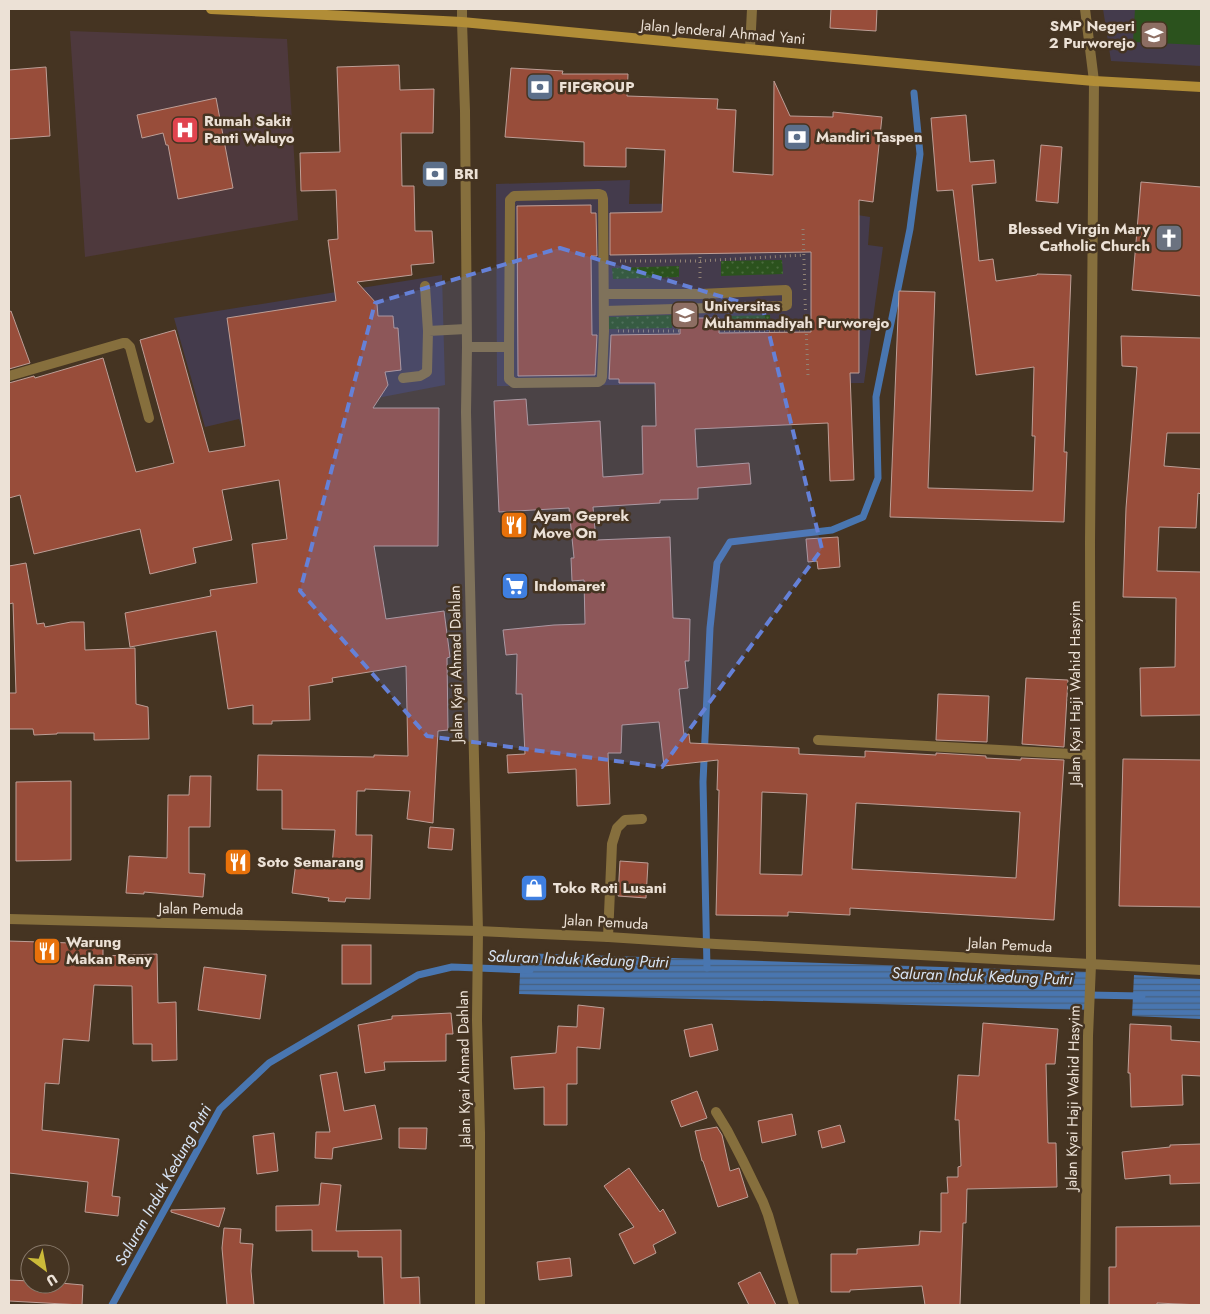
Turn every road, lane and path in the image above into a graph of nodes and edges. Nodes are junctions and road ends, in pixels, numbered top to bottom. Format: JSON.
{"nodes":[{"id":1,"x":211,"y":9,"type":"edge"},
{"id":2,"x":462,"y":9,"type":"edge"},
{"id":3,"x":752,"y":9,"type":"edge"},
{"id":4,"x":1085,"y":9,"type":"edge"},
{"id":5,"x":357,"y":13,"type":"edge"},
{"id":6,"x":462,"y":22,"type":"junction"},
{"id":7,"x":750,"y":49,"type":"junction"},
{"id":8,"x":1094,"y":81,"type":"junction"},
{"id":9,"x":1201,"y":87,"type":"edge"},
{"id":10,"x":803,"y":229,"type":"dead end"},
{"id":11,"x":804,"y":254,"type":"junction"},
{"id":12,"x":604,"y":260,"type":"junction"},
{"id":13,"x":425,"y":286,"type":"dead end"},
{"id":14,"x":604,"y":294,"type":"junction"},
{"id":15,"x":604,"y":311,"type":"junction"},
{"id":16,"x":466,"y":329,"type":"junction"},
{"id":17,"x":806,"y":330,"type":"junction"},
{"id":18,"x":428,"y":331,"type":"junction"},
{"id":19,"x":604,"y":331,"type":"junction"},
{"id":20,"x":680,"y":331,"type":"dead end"},
{"id":21,"x":719,"y":331,"type":"dead end"},
{"id":22,"x":467,"y":347,"type":"junction"},
{"id":23,"x":509,"y":347,"type":"junction"},
{"id":24,"x":9,"y":376,"type":"edge"},
{"id":25,"x":808,"y":376,"type":"dead end"},
{"id":26,"x":403,"y":378,"type":"dead end"},
{"id":27,"x":149,"y":418,"type":"dead end"},
{"id":28,"x":818,"y":740,"type":"dead end"},
{"id":29,"x":1090,"y":755,"type":"junction"},
{"id":30,"x":642,"y":819,"type":"dead end"},
{"id":31,"x":9,"y":919,"type":"edge"},
{"id":32,"x":478,"y":931,"type":"junction"},
{"id":33,"x":608,"y":937,"type":"junction"},
{"id":34,"x":1091,"y":965,"type":"junction"},
{"id":35,"x":1201,"y":970,"type":"edge"},
{"id":36,"x":716,"y":1112,"type":"dead end"},
{"id":37,"x":480,"y":1305,"type":"edge"},
{"id":38,"x":794,"y":1305,"type":"edge"},
{"id":39,"x":1085,"y":1305,"type":"edge"}],
"edges":[{"from":1,"to":5,"type":"main road","name":"Jalan Jenderal Ahmad Yani"},
{"from":2,"to":6,"type":"street","name":"Jalan Kyai Ahmad Dahlan"},
{"from":3,"to":7,"type":"street"},
{"from":4,"to":8,"type":"street","name":"Jalan Kyai Haji Wahid Hasyim"},
{"from":5,"to":6,"type":"main road","name":"Jalan Jenderal Ahmad Yani"},
{"from":6,"to":7,"type":"main road","name":"Jalan Jenderal Ahmad Yani"},
{"from":6,"to":16,"type":"street","name":"Jalan Kyai Ahmad Dahlan"},
{"from":7,"to":8,"type":"main road","name":"Jalan Jenderal Ahmad Yani"},
{"from":8,"to":9,"type":"main road","name":"Jalan Jenderal Ahmad Yani"},
{"from":8,"to":29,"type":"street","name":"Jalan Kyai Haji Wahid Hasyim"},
{"from":10,"to":11,"type":"path"},
{"from":11,"to":12,"type":"path"},
{"from":11,"to":17,"type":"path"},
{"from":12,"to":14,"type":"street"},
{"from":12,"to":23,"type":"street"},
{"from":13,"to":18,"type":"street"},
{"from":14,"to":15,"type":"street"},
{"from":14,"to":15,"type":"street"},
{"from":15,"to":19,"type":"street"},
{"from":16,"to":18,"type":"street"},
{"from":16,"to":22,"type":"street","name":"Jalan Kyai Ahmad Dahlan"},
{"from":17,"to":21,"type":"path"},
{"from":17,"to":25,"type":"path"},
{"from":18,"to":26,"type":"street"},
{"from":19,"to":20,"type":"path"},
{"from":19,"to":23,"type":"street"},
{"from":22,"to":23,"type":"street"},
{"from":22,"to":32,"type":"street","name":"Jalan Kyai Ahmad Dahlan"},
{"from":24,"to":27,"type":"street"},
{"from":28,"to":29,"type":"street"},
{"from":29,"to":34,"type":"street","name":"Jalan Kyai Haji Wahid Hasyim"},
{"from":30,"to":33,"type":"street"},
{"from":31,"to":32,"type":"street","name":"Jalan Pemuda"},
{"from":32,"to":33,"type":"street","name":"Jalan Pemuda"},
{"from":32,"to":37,"type":"street","name":"Jalan Kyai Ahmad Dahlan"},
{"from":33,"to":34,"type":"street","name":"Jalan Pemuda"},
{"from":34,"to":35,"type":"street","name":"Jalan Pemuda"},
{"from":34,"to":39,"type":"street","name":"Jalan Kyai Haji Wahid Hasyim"},
{"from":36,"to":38,"type":"street"}]}
